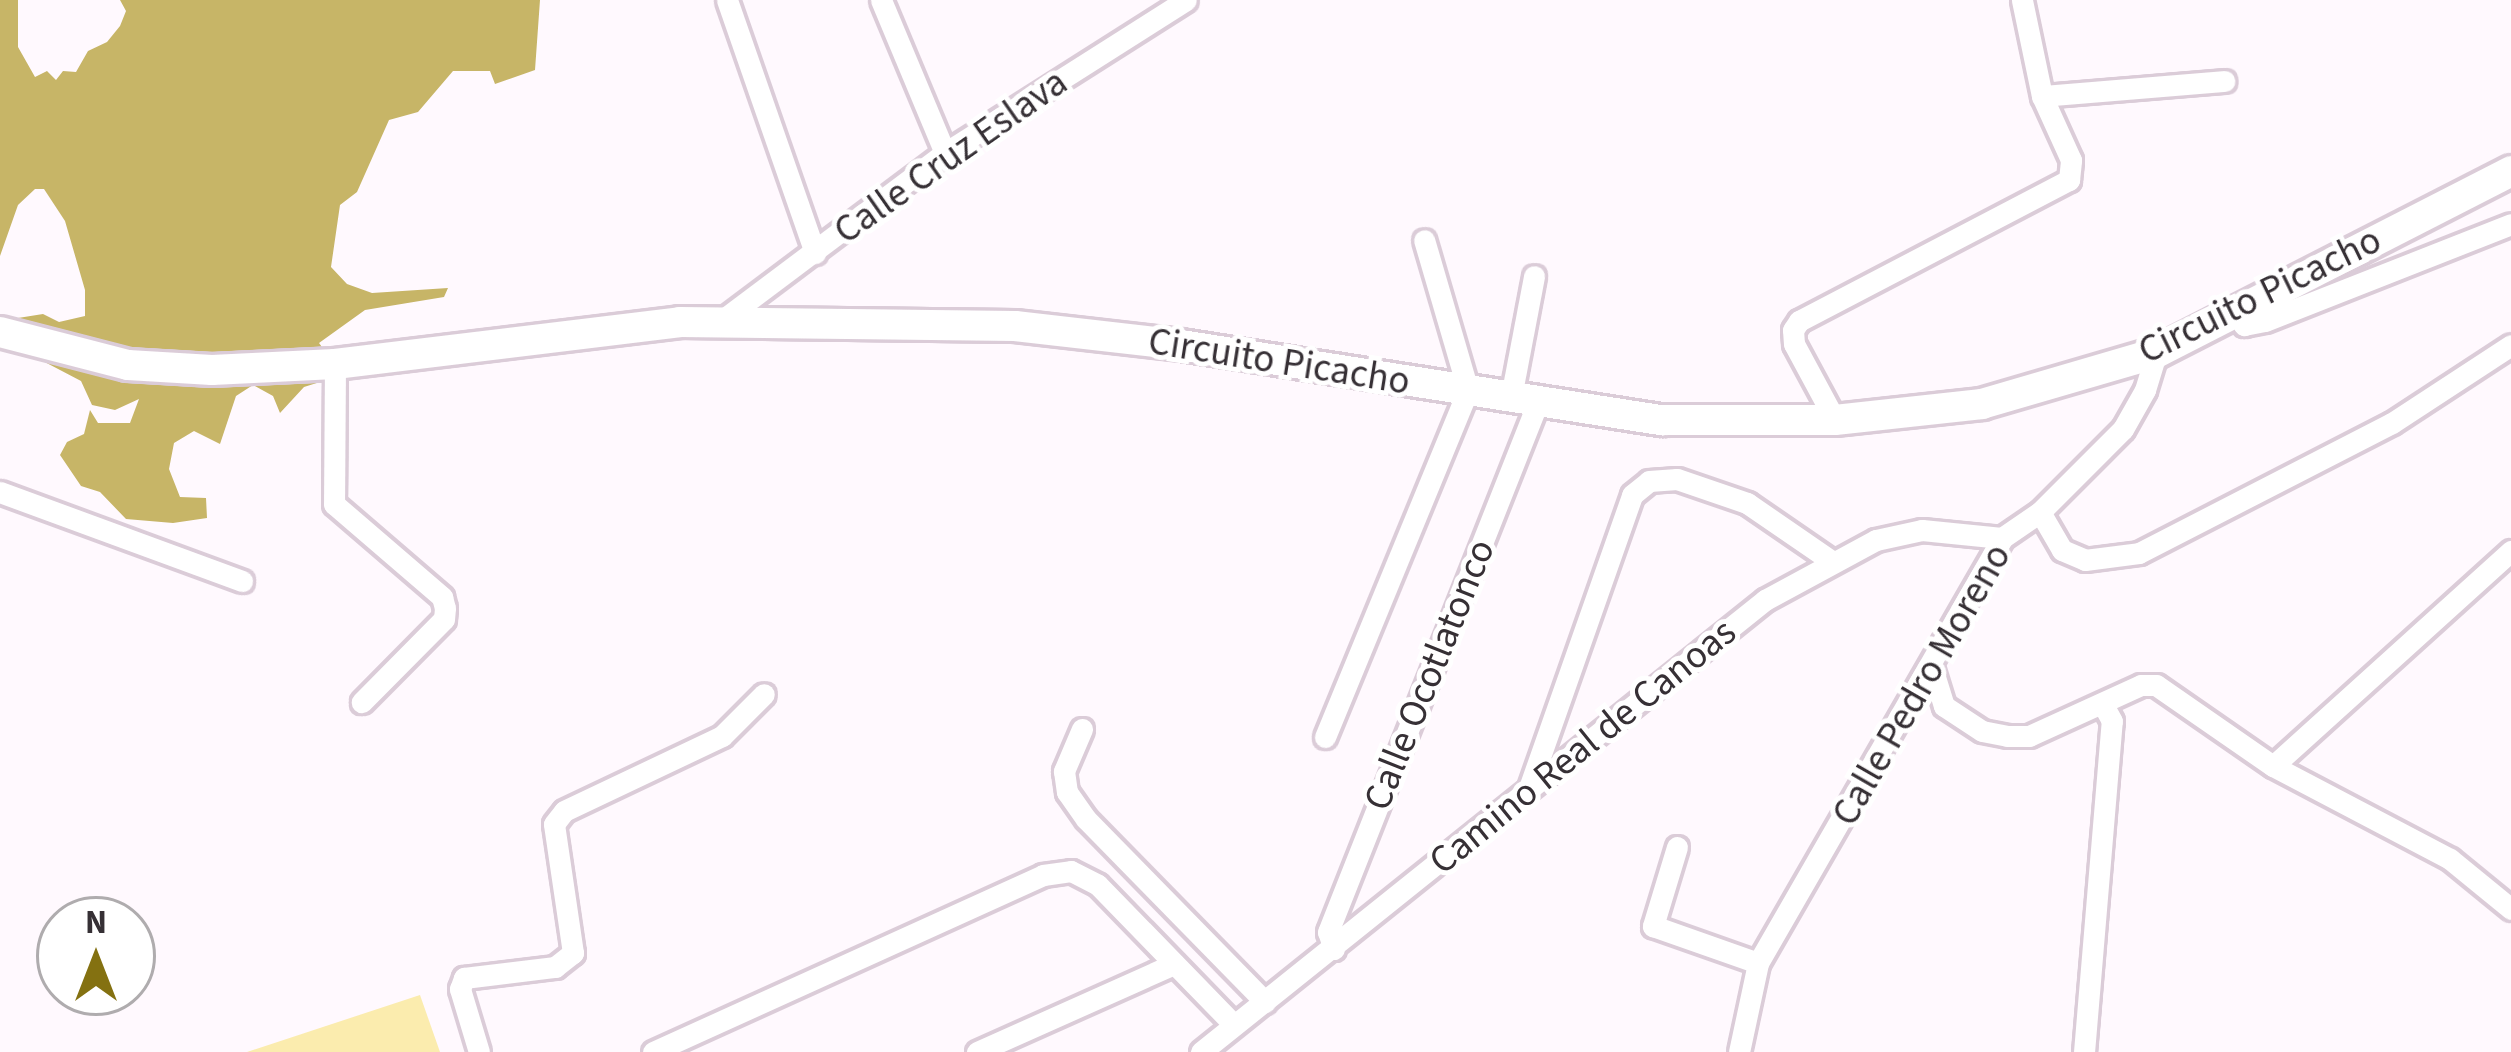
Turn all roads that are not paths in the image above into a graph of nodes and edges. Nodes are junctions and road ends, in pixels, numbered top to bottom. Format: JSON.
{"nodes":[{"id":1,"x":727,"y":0,"type":"edge"},
{"id":2,"x":880,"y":0,"type":"edge"},
{"id":3,"x":1186,"y":0,"type":"edge"},
{"id":4,"x":2022,"y":0,"type":"edge"},
{"id":5,"x":2224,"y":82,"type":"dead end"},
{"id":6,"x":2042,"y":96,"type":"junction"},
{"id":7,"x":945,"y":153,"type":"junction"},
{"id":8,"x":2511,"y":170,"type":"edge"},
{"id":9,"x":2511,"y":224,"type":"edge"},
{"id":10,"x":1424,"y":240,"type":"dead end"},
{"id":11,"x":815,"y":253,"type":"junction"},
{"id":12,"x":1534,"y":277,"type":"dead end"},
{"id":13,"x":2235,"y":311,"type":"junction"},
{"id":14,"x":721,"y":321,"type":"junction"},
{"id":15,"x":0,"y":332,"type":"edge"},
{"id":16,"x":2511,"y":345,"type":"edge"},
{"id":17,"x":2156,"y":353,"type":"junction"},
{"id":18,"x":335,"y":364,"type":"junction"},
{"id":19,"x":1468,"y":390,"type":"junction"},
{"id":20,"x":1525,"y":400,"type":"junction"},
{"id":21,"x":1835,"y":420,"type":"junction"},
{"id":22,"x":0,"y":492,"type":"edge"},
{"id":23,"x":2040,"y":512,"type":"junction"},
{"id":24,"x":2002,"y":538,"type":"junction"},
{"id":25,"x":2511,"y":551,"type":"edge"},
{"id":26,"x":1834,"y":562,"type":"junction"},
{"id":27,"x":242,"y":580,"type":"dead end"},
{"id":28,"x":1931,"y":664,"type":"junction"},
{"id":29,"x":764,"y":694,"type":"dead end"},
{"id":30,"x":362,"y":703,"type":"dead end"},
{"id":31,"x":2102,"y":705,"type":"junction"},
{"id":32,"x":1082,"y":729,"type":"dead end"},
{"id":33,"x":1325,"y":737,"type":"dead end"},
{"id":34,"x":2273,"y":766,"type":"junction"},
{"id":35,"x":1529,"y":788,"type":"junction"},
{"id":36,"x":1677,"y":847,"type":"dead end"},
{"id":37,"x":2511,"y":909,"type":"edge"},
{"id":38,"x":1334,"y":949,"type":"junction"},
{"id":39,"x":1758,"y":963,"type":"junction"},
{"id":40,"x":1174,"y":964,"type":"junction"},
{"id":41,"x":1265,"y":1002,"type":"junction"},
{"id":42,"x":1234,"y":1025,"type":"junction"},
{"id":43,"x":479,"y":1052,"type":"edge"},
{"id":44,"x":653,"y":1052,"type":"edge"},
{"id":45,"x":977,"y":1052,"type":"edge"},
{"id":46,"x":1201,"y":1052,"type":"edge"},
{"id":47,"x":1738,"y":1052,"type":"edge"},
{"id":48,"x":2084,"y":1052,"type":"edge"}],
"edges":[{"from":1,"to":11,"type":"street"},
{"from":2,"to":7,"type":"street"},
{"from":3,"to":7,"type":"street","name":"Calle Cruz Eslava"},
{"from":4,"to":6,"type":"street"},
{"from":5,"to":6,"type":"street"},
{"from":6,"to":21,"type":"street"},
{"from":7,"to":11,"type":"street","name":"Calle Cruz Eslava"},
{"from":8,"to":13,"type":"main road","name":"Circuito Picacho"},
{"from":9,"to":13,"type":"street"},
{"from":10,"to":19,"type":"street"},
{"from":11,"to":14,"type":"street","name":"Calle Cruz Eslava"},
{"from":12,"to":20,"type":"street","name":"Calle Ocotlatonco"},
{"from":13,"to":17,"type":"main road","name":"Circuito Picacho"},
{"from":14,"to":18,"type":"main road","name":"Circuito Picacho"},
{"from":14,"to":19,"type":"main road","name":"Circuito Picacho"},
{"from":15,"to":18,"type":"main road","name":"Circuito Picacho"},
{"from":16,"to":23,"type":"street"},
{"from":17,"to":21,"type":"main road","name":"Circuito Picacho"},
{"from":17,"to":23,"type":"street","name":"Calle Pedro Moreno"},
{"from":18,"to":30,"type":"street"},
{"from":19,"to":20,"type":"main road","name":"Circuito Picacho"},
{"from":19,"to":33,"type":"street"},
{"from":20,"to":21,"type":"main road","name":"Circuito Picacho"},
{"from":20,"to":38,"type":"street","name":"Calle Ocotlatonco"},
{"from":22,"to":27,"type":"street"},
{"from":23,"to":24,"type":"street","name":"Calle Pedro Moreno"},
{"from":24,"to":26,"type":"street","name":"Camino Real de Canoas"},
{"from":24,"to":28,"type":"street","name":"Calle Pedro Moreno"},
{"from":25,"to":34,"type":"street"},
{"from":26,"to":35,"type":"street","name":"Camino Real de Canoas"},
{"from":26,"to":35,"type":"street"},
{"from":28,"to":31,"type":"street"},
{"from":28,"to":39,"type":"street","name":"Calle Pedro Moreno"},
{"from":29,"to":43,"type":"street"},
{"from":31,"to":34,"type":"street"},
{"from":31,"to":48,"type":"street"},
{"from":32,"to":41,"type":"street"},
{"from":34,"to":37,"type":"street"},
{"from":35,"to":38,"type":"street","name":"Camino Real de Canoas"},
{"from":36,"to":39,"type":"street"},
{"from":38,"to":41,"type":"street","name":"Camino Real de Canoas"},
{"from":39,"to":47,"type":"street","name":"Calle Pedro Moreno"},
{"from":40,"to":42,"type":"street"},
{"from":40,"to":44,"type":"street"},
{"from":40,"to":45,"type":"street"},
{"from":41,"to":42,"type":"street","name":"Camino Real de Canoas"},
{"from":42,"to":46,"type":"street","name":"Camino Real de Canoas"}]}
